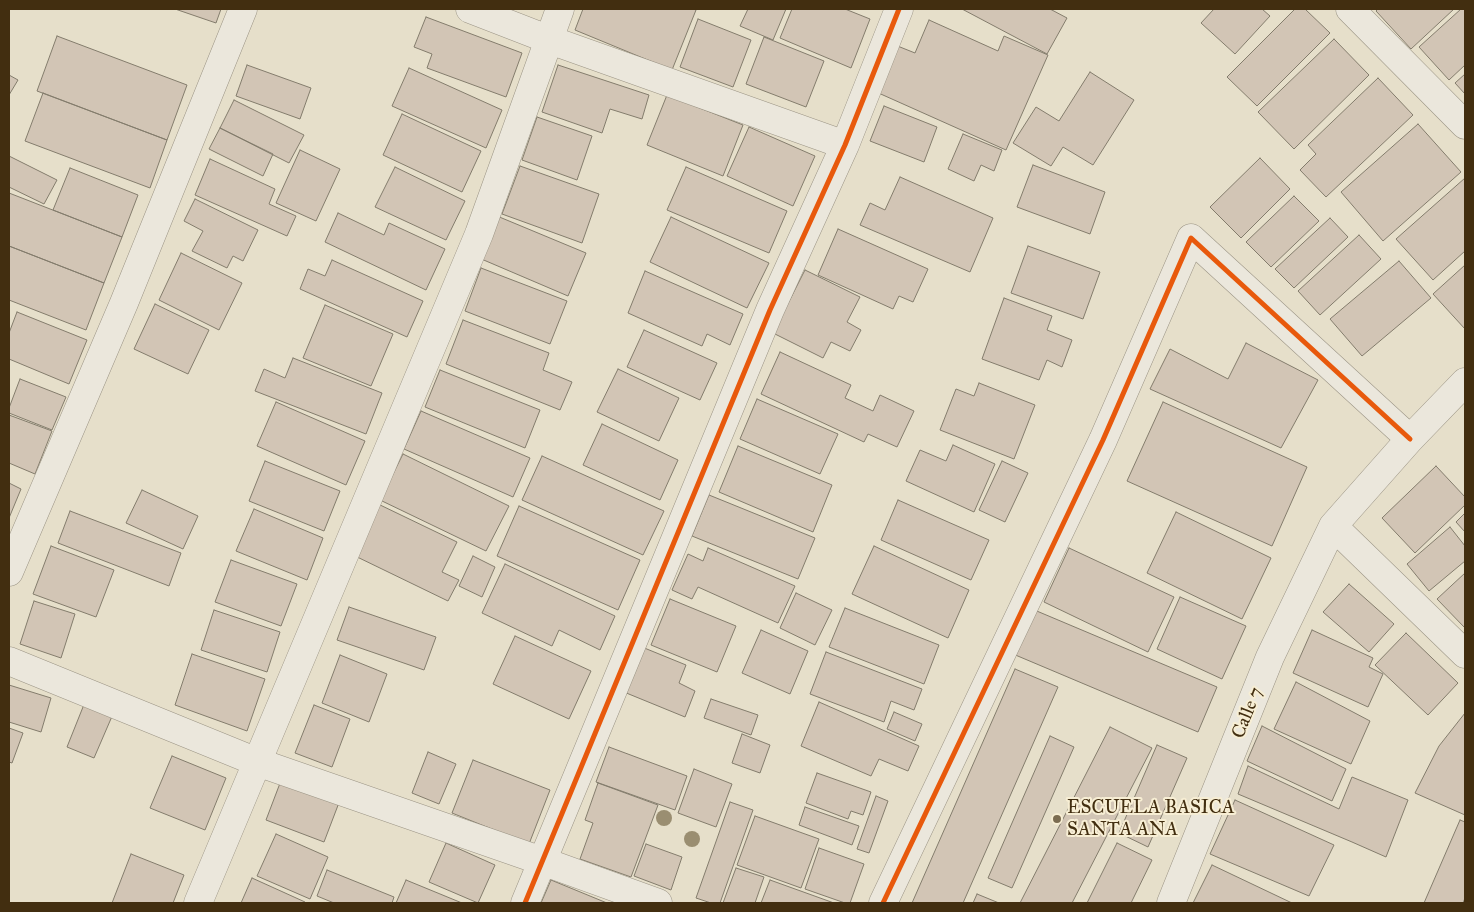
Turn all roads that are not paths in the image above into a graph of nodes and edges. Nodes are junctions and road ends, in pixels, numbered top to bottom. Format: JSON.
{"nodes":[{"id":1,"x":243,"y":9,"type":"edge"},
{"id":2,"x":470,"y":9,"type":"edge"},
{"id":3,"x":560,"y":9,"type":"edge"},
{"id":4,"x":899,"y":9,"type":"edge"},
{"id":5,"x":1350,"y":9,"type":"edge"},
{"id":6,"x":550,"y":40,"type":"junction"},
{"id":7,"x":1465,"y":125,"type":"edge"},
{"id":8,"x":845,"y":145,"type":"junction"},
{"id":9,"x":1465,"y":382,"type":"edge"},
{"id":10,"x":1410,"y":438,"type":"junction"},
{"id":11,"x":1333,"y":526,"type":"junction"},
{"id":12,"x":9,"y":572,"type":"edge"},
{"id":13,"x":1465,"y":654,"type":"edge"},
{"id":14,"x":9,"y":661,"type":"edge"},
{"id":15,"x":257,"y":762,"type":"junction"},
{"id":16,"x":542,"y":861,"type":"junction"},
{"id":17,"x":198,"y":903,"type":"edge"},
{"id":18,"x":525,"y":903,"type":"edge"},
{"id":19,"x":658,"y":903,"type":"edge"},
{"id":20,"x":883,"y":903,"type":"edge"},
{"id":21,"x":1171,"y":903,"type":"edge"}],
"edges":[{"from":1,"to":12,"type":"street"},
{"from":2,"to":6,"type":"street"},
{"from":3,"to":6,"type":"street"},
{"from":4,"to":8,"type":"street"},
{"from":5,"to":7,"type":"street"},
{"from":6,"to":8,"type":"street"},
{"from":6,"to":15,"type":"street"},
{"from":8,"to":16,"type":"street"},
{"from":9,"to":10,"type":"street","name":"Calle 7"},
{"from":10,"to":11,"type":"street","name":"Calle 7"},
{"from":10,"to":20,"type":"street"},
{"from":11,"to":13,"type":"street"},
{"from":11,"to":21,"type":"street","name":"Calle 7"},
{"from":14,"to":15,"type":"street"},
{"from":15,"to":16,"type":"street"},
{"from":15,"to":17,"type":"street"},
{"from":16,"to":18,"type":"street"},
{"from":16,"to":19,"type":"street"}]}
